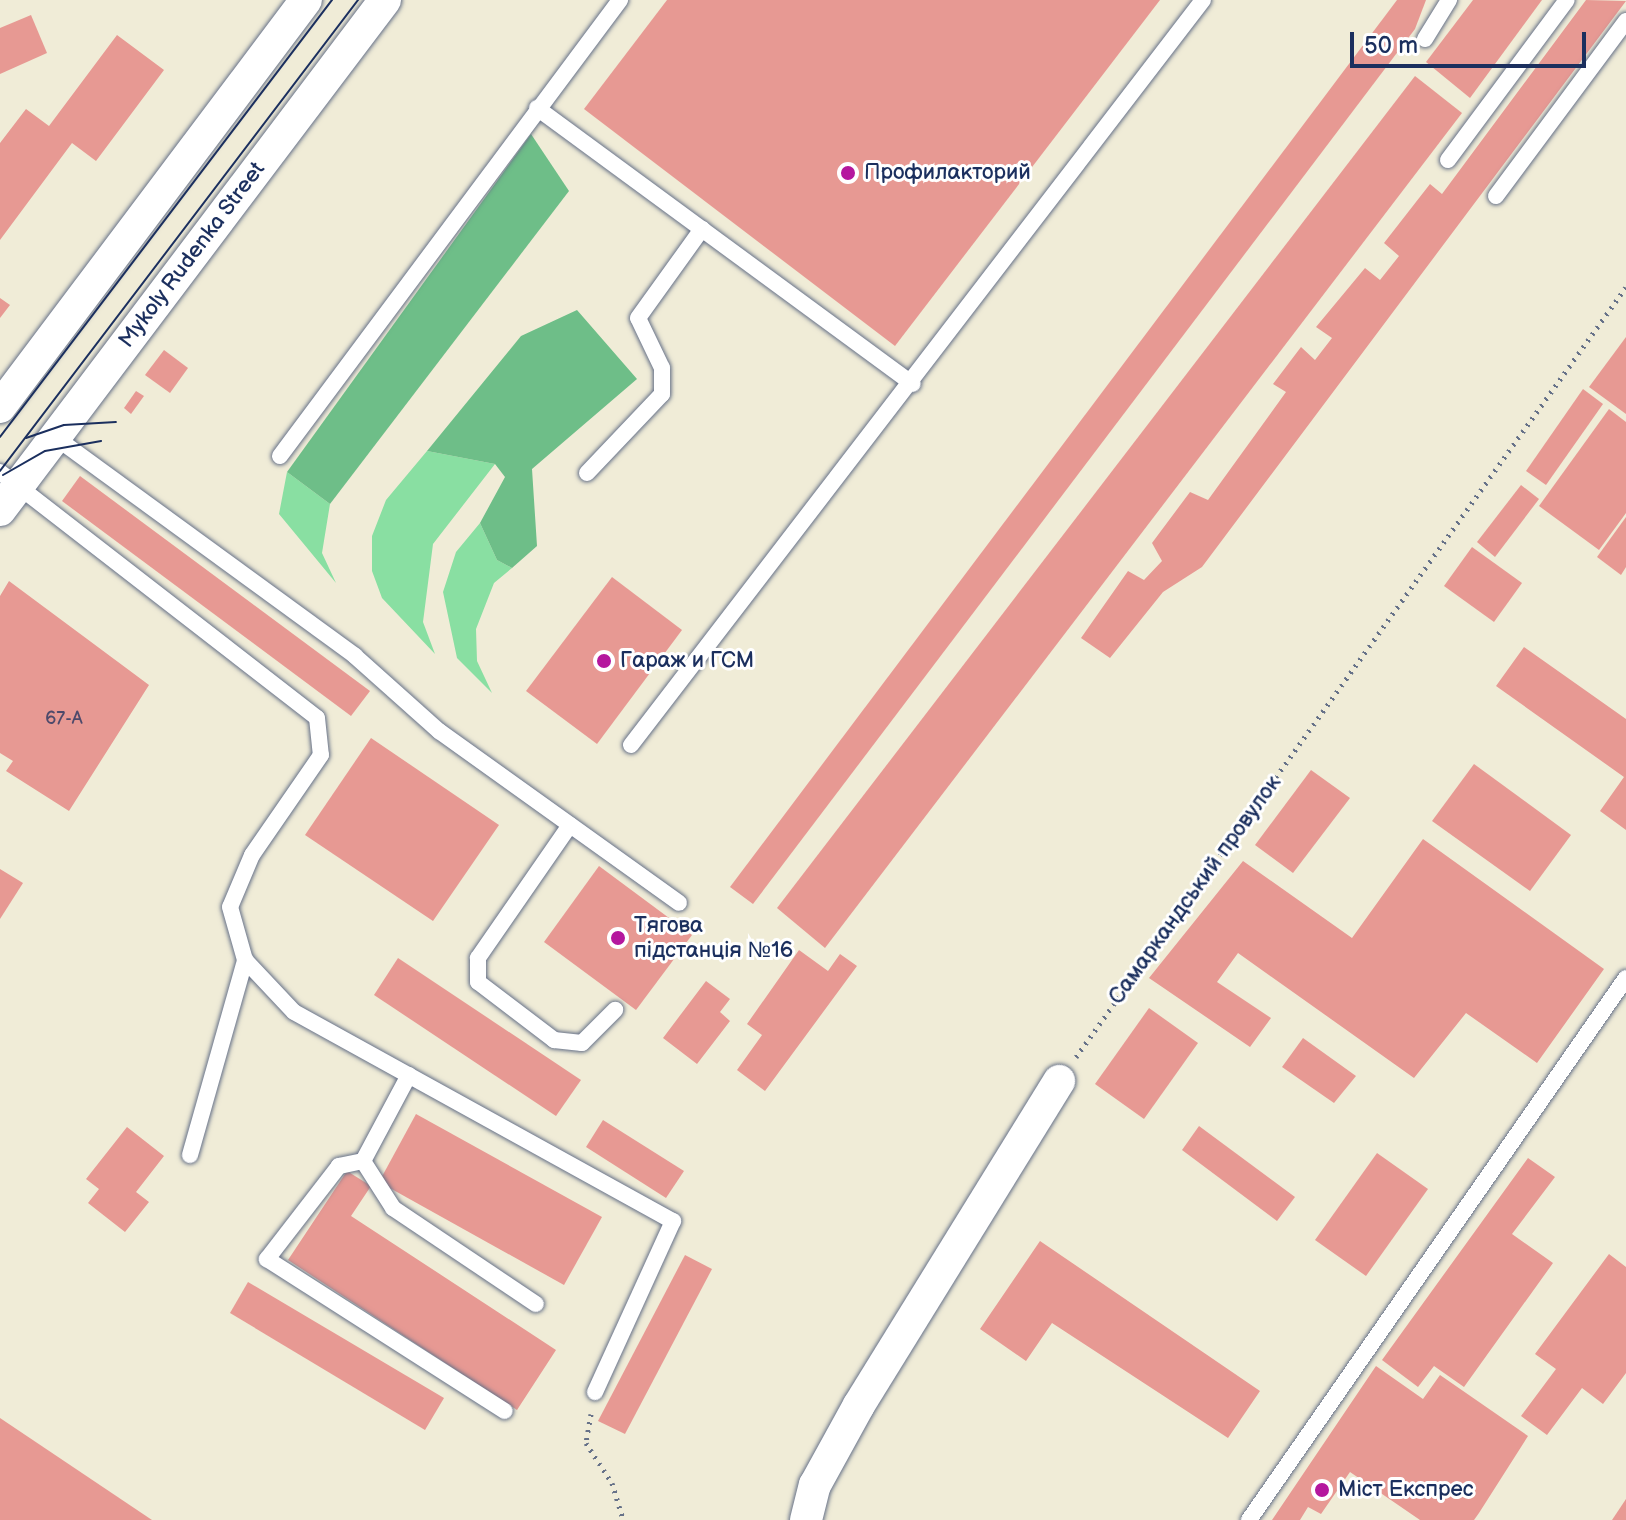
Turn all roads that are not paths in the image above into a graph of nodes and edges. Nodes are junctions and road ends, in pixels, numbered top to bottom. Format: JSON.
{"nodes":[{"id":1,"x":306,"y":0,"type":"edge"},
{"id":2,"x":385,"y":0,"type":"edge"},
{"id":3,"x":620,"y":0,"type":"edge"},
{"id":4,"x":1203,"y":0,"type":"edge"},
{"id":5,"x":1449,"y":0,"type":"edge"},
{"id":6,"x":1567,"y":0,"type":"edge"},
{"id":7,"x":1626,"y":21,"type":"edge"},
{"id":8,"x":1425,"y":39,"type":"dead end"},
{"id":9,"x":537,"y":108,"type":"junction"},
{"id":10,"x":1448,"y":160,"type":"dead end"},
{"id":11,"x":1496,"y":196,"type":"dead end"},
{"id":12,"x":702,"y":229,"type":"junction"},
{"id":13,"x":913,"y":384,"type":"junction"},
{"id":14,"x":0,"y":407,"type":"edge"},
{"id":15,"x":55,"y":437,"type":"junction"},
{"id":16,"x":280,"y":456,"type":"dead end"},
{"id":17,"x":587,"y":473,"type":"dead end"},
{"id":18,"x":6,"y":489,"type":"edge"},
{"id":19,"x":631,"y":745,"type":"dead end"},
{"id":20,"x":570,"y":825,"type":"junction"},
{"id":21,"x":679,"y":903,"type":"dead end"},
{"id":22,"x":245,"y":960,"type":"junction"},
{"id":23,"x":1626,"y":978,"type":"edge"},
{"id":24,"x":615,"y":1010,"type":"dead end"},
{"id":25,"x":409,"y":1075,"type":"junction"},
{"id":26,"x":1059,"y":1081,"type":"road end"},
{"id":27,"x":190,"y":1155,"type":"dead end"},
{"id":28,"x":363,"y":1161,"type":"junction"},
{"id":29,"x":536,"y":1304,"type":"dead end"},
{"id":30,"x":595,"y":1392,"type":"road end"},
{"id":31,"x":505,"y":1411,"type":"dead end"},
{"id":32,"x":806,"y":1520,"type":"edge"},
{"id":33,"x":1249,"y":1520,"type":"edge"}],
"edges":[{"from":1,"to":14,"type":"street"},
{"from":2,"to":15,"type":"street","name":"Mykoly Rudenka Street"},
{"from":3,"to":9,"type":"lane"},
{"from":4,"to":13,"type":"lane"},
{"from":5,"to":8,"type":"lane"},
{"from":6,"to":10,"type":"lane"},
{"from":7,"to":11,"type":"lane"},
{"from":9,"to":12,"type":"lane"},
{"from":9,"to":16,"type":"lane"},
{"from":12,"to":13,"type":"lane"},
{"from":12,"to":17,"type":"lane"},
{"from":13,"to":19,"type":"lane"},
{"from":15,"to":18,"type":"street","name":"Mykoly Rudenka Street"},
{"from":15,"to":20,"type":"lane"},
{"from":18,"to":22,"type":"lane"},
{"from":20,"to":21,"type":"lane"},
{"from":20,"to":24,"type":"lane"},
{"from":22,"to":25,"type":"lane"},
{"from":22,"to":27,"type":"lane"},
{"from":23,"to":33,"type":"lane"},
{"from":25,"to":28,"type":"lane"},
{"from":25,"to":30,"type":"lane"},
{"from":26,"to":32,"type":"street"},
{"from":28,"to":29,"type":"lane"},
{"from":28,"to":31,"type":"lane"}]}
